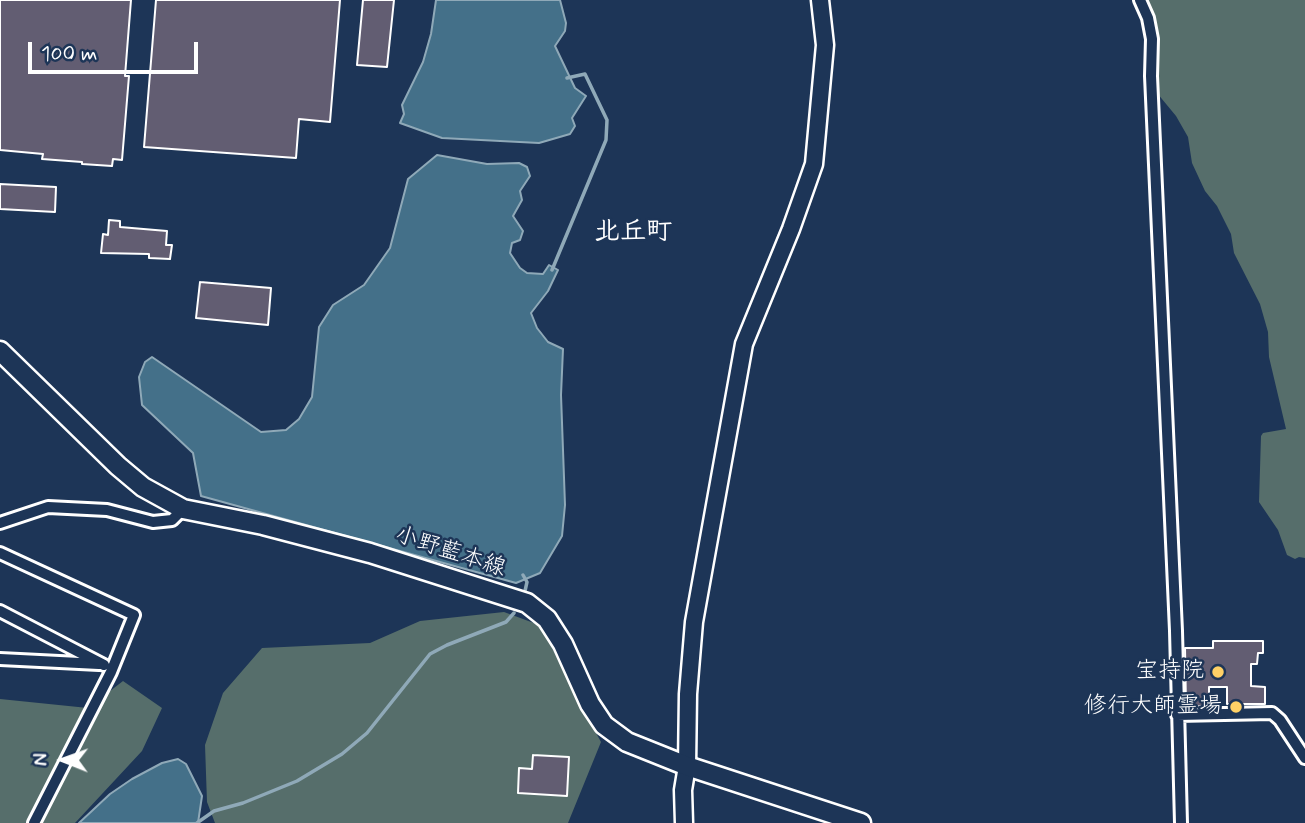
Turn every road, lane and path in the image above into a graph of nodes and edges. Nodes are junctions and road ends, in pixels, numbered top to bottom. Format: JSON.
{"nodes":[{"id":1,"x":820,"y":0,"type":"edge"},
{"id":2,"x":1140,"y":0,"type":"edge"},
{"id":3,"x":0,"y":351,"type":"edge"},
{"id":4,"x":183,"y":509,"type":"junction"},
{"id":5,"x":0,"y":523,"type":"edge"},
{"id":6,"x":0,"y":553,"type":"edge"},
{"id":7,"x":0,"y":611,"type":"edge"},
{"id":8,"x":0,"y":659,"type":"edge"},
{"id":9,"x":109,"y":665,"type":"junction"},
{"id":10,"x":1177,"y":715,"type":"junction"},
{"id":11,"x":1305,"y":758,"type":"edge"},
{"id":12,"x":687,"y":766,"type":"junction"},
{"id":13,"x":34,"y":823,"type":"edge"},
{"id":14,"x":684,"y":823,"type":"edge"},
{"id":15,"x":861,"y":823,"type":"edge"},
{"id":16,"x":1181,"y":823,"type":"edge"}],
"edges":[{"from":1,"to":12,"type":"street"},
{"from":2,"to":10,"type":"street"},
{"from":3,"to":4,"type":"main road","name":"小野藍本線"},
{"from":4,"to":5,"type":"street"},
{"from":4,"to":12,"type":"main road","name":"小野藍本線"},
{"from":6,"to":9,"type":"street"},
{"from":7,"to":9,"type":"street"},
{"from":8,"to":9,"type":"street"},
{"from":9,"to":13,"type":"street"},
{"from":10,"to":11,"type":"street"},
{"from":10,"to":16,"type":"street"},
{"from":12,"to":14,"type":"street"},
{"from":12,"to":15,"type":"main road","name":"小野藍本線"}]}
